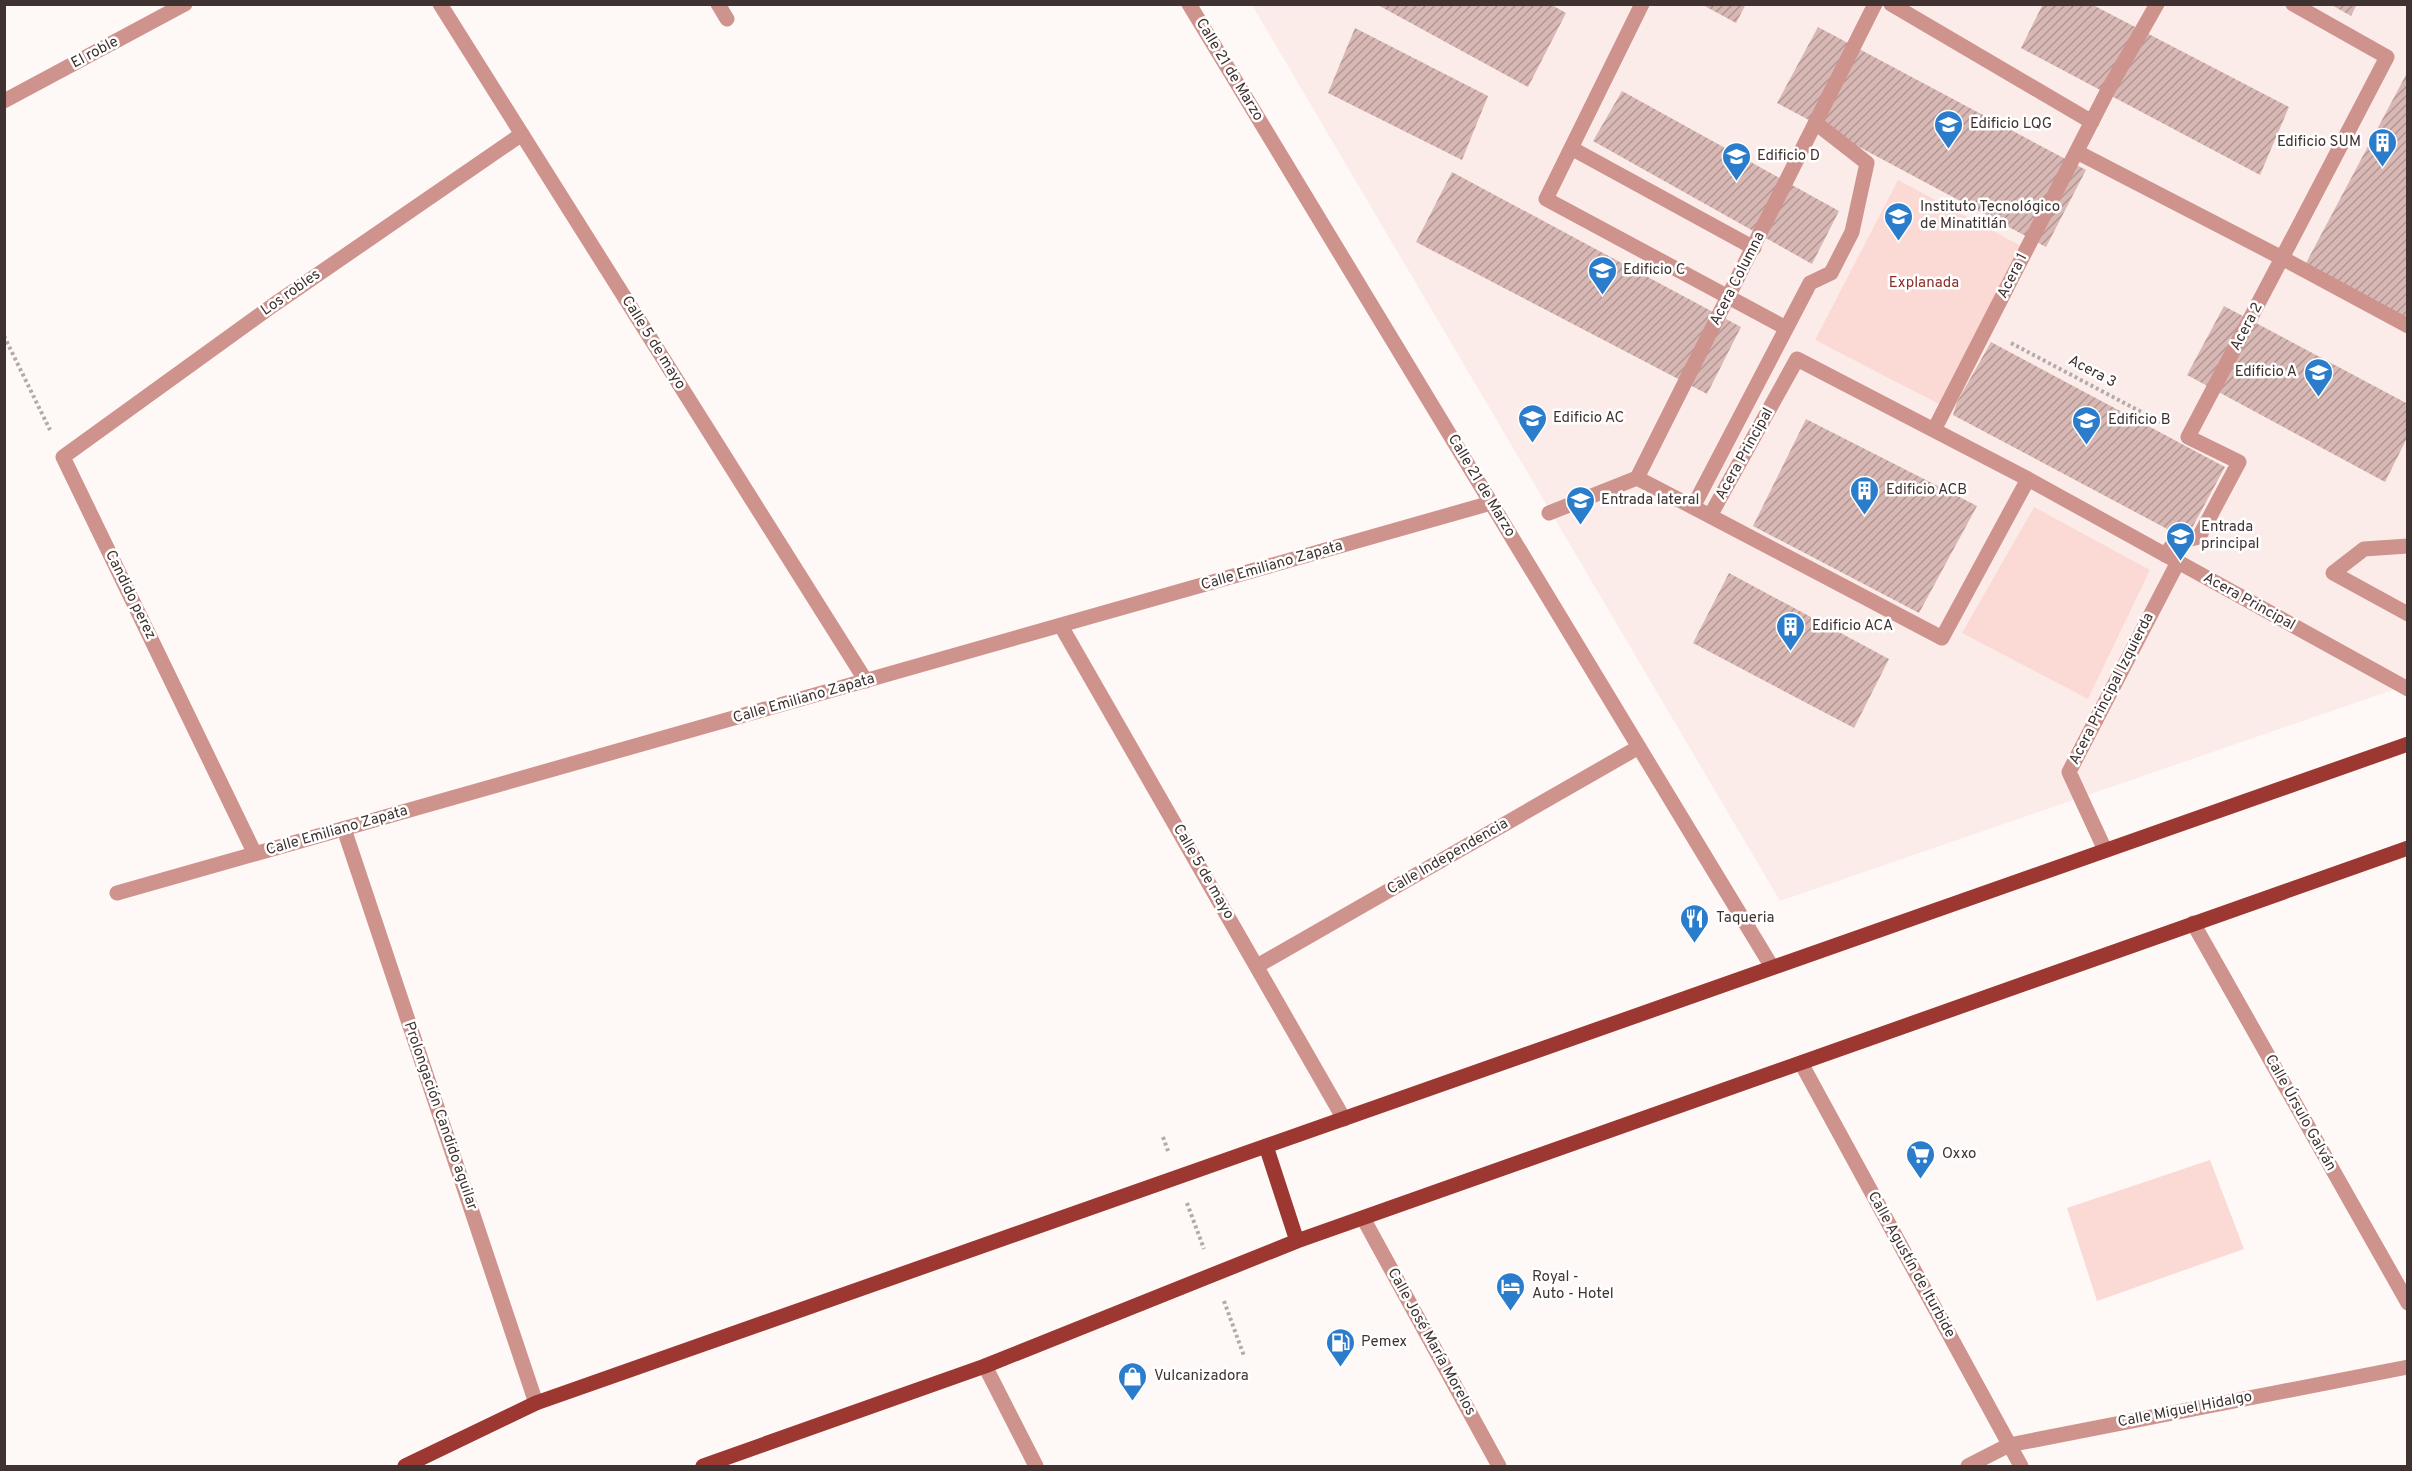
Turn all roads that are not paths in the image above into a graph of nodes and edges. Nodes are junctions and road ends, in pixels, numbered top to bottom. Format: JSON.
{"nodes":[{"id":1,"x":185,"y":4,"type":"edge"},
{"id":2,"x":440,"y":4,"type":"edge"},
{"id":3,"x":718,"y":4,"type":"edge"},
{"id":4,"x":1189,"y":4,"type":"edge"},
{"id":5,"x":1642,"y":4,"type":"edge"},
{"id":6,"x":1875,"y":4,"type":"edge"},
{"id":7,"x":1891,"y":4,"type":"edge"},
{"id":8,"x":2157,"y":4,"type":"edge"},
{"id":9,"x":2293,"y":4,"type":"edge"},
{"id":10,"x":726,"y":19,"type":"dead end"},
{"id":11,"x":4,"y":101,"type":"edge"},
{"id":12,"x":2092,"y":122,"type":"junction"},
{"id":13,"x":1817,"y":124,"type":"junction"},
{"id":14,"x":522,"y":134,"type":"junction"},
{"id":15,"x":1571,"y":148,"type":"junction"},
{"id":16,"x":2077,"y":152,"type":"junction"},
{"id":17,"x":1754,"y":249,"type":"junction"},
{"id":18,"x":2282,"y":258,"type":"junction"},
{"id":19,"x":1728,"y":298,"type":"junction"},
{"id":20,"x":2408,"y":326,"type":"edge"},
{"id":21,"x":1786,"y":328,"type":"junction"},
{"id":22,"x":1934,"y":430,"type":"junction"},
{"id":23,"x":63,"y":457,"type":"joint"},
{"id":24,"x":1637,"y":478,"type":"junction"},
{"id":25,"x":2028,"y":479,"type":"junction"},
{"id":26,"x":1491,"y":503,"type":"junction"},
{"id":27,"x":1693,"y":507,"type":"junction"},
{"id":28,"x":1550,"y":513,"type":"dead end"},
{"id":29,"x":1710,"y":516,"type":"junction"},
{"id":30,"x":2408,"y":546,"type":"edge"},
{"id":31,"x":2172,"y":559,"type":"junction"},
{"id":32,"x":2408,"y":614,"type":"edge"},
{"id":33,"x":1061,"y":626,"type":"junction"},
{"id":34,"x":866,"y":681,"type":"junction"},
{"id":35,"x":2408,"y":689,"type":"edge"},
{"id":36,"x":2408,"y":744,"type":"edge"},
{"id":37,"x":1639,"y":747,"type":"junction"},
{"id":38,"x":344,"y":830,"type":"junction"},
{"id":39,"x":2408,"y":848,"type":"edge"},
{"id":40,"x":2105,"y":850,"type":"junction"},
{"id":41,"x":255,"y":854,"type":"junction"},
{"id":42,"x":117,"y":893,"type":"dead end"},
{"id":43,"x":2193,"y":924,"type":"junction"},
{"id":44,"x":1257,"y":966,"type":"junction"},
{"id":45,"x":1772,"y":967,"type":"junction"},
{"id":46,"x":1801,"y":1063,"type":"junction"},
{"id":47,"x":1344,"y":1119,"type":"junction"},
{"id":48,"x":1266,"y":1146,"type":"junction"},
{"id":49,"x":1363,"y":1218,"type":"junction"},
{"id":50,"x":1297,"y":1241,"type":"junction"},
{"id":51,"x":2408,"y":1303,"type":"edge"},
{"id":52,"x":985,"y":1366,"type":"junction"},
{"id":53,"x":2408,"y":1367,"type":"edge"},
{"id":54,"x":536,"y":1403,"type":"junction"},
{"id":55,"x":2009,"y":1445,"type":"junction"},
{"id":56,"x":405,"y":1467,"type":"edge"},
{"id":57,"x":702,"y":1467,"type":"edge"},
{"id":58,"x":1036,"y":1467,"type":"edge"},
{"id":59,"x":1499,"y":1467,"type":"edge"},
{"id":60,"x":1968,"y":1467,"type":"edge"},
{"id":61,"x":2020,"y":1467,"type":"edge"}],
"edges":[{"from":1,"to":11,"type":"street","name":"El roble"},
{"from":2,"to":14,"type":"street","name":"Calle 5 de mayo"},
{"from":3,"to":10,"type":"street"},
{"from":4,"to":26,"type":"street","name":"Calle 21 de Marzo"},
{"from":5,"to":15,"type":"street"},
{"from":6,"to":13,"type":"street","name":"Acera Columna"},
{"from":7,"to":12,"type":"street"},
{"from":8,"to":12,"type":"street","name":"Acera 1"},
{"from":9,"to":18,"type":"street","name":"Acera 2"},
{"from":12,"to":16,"type":"street","name":"Acera 1"},
{"from":13,"to":17,"type":"street","name":"Acera Columna"},
{"from":13,"to":21,"type":"street"},
{"from":14,"to":23,"type":"street","name":"Los robles"},
{"from":14,"to":34,"type":"street","name":"Calle 5 de mayo"},
{"from":15,"to":17,"type":"street"},
{"from":15,"to":19,"type":"street"},
{"from":16,"to":18,"type":"street"},
{"from":16,"to":22,"type":"street","name":"Acera 1"},
{"from":17,"to":19,"type":"street","name":"Acera Columna"},
{"from":18,"to":20,"type":"street"},
{"from":18,"to":31,"type":"street","name":"Acera 2"},
{"from":19,"to":21,"type":"street"},
{"from":19,"to":24,"type":"street","name":"Acera Columna"},
{"from":21,"to":27,"type":"street"},
{"from":22,"to":25,"type":"street","name":"Acera Principal"},
{"from":22,"to":29,"type":"street","name":"Acera Principal"},
{"from":23,"to":41,"type":"street","name":"Candido perez"},
{"from":24,"to":27,"type":"street"},
{"from":24,"to":28,"type":"street"},
{"from":25,"to":29,"type":"street","name":"Acera Principal"},
{"from":25,"to":31,"type":"street","name":"Acera Principal"},
{"from":26,"to":33,"type":"street","name":"Calle Emiliano Zapata"},
{"from":26,"to":37,"type":"street","name":"Calle 21 de Marzo"},
{"from":27,"to":29,"type":"street"},
{"from":30,"to":32,"type":"street"},
{"from":31,"to":35,"type":"street","name":"Acera Principal"},
{"from":31,"to":40,"type":"street","name":"Acera Principal Izquierda"},
{"from":33,"to":34,"type":"street","name":"Calle Emiliano Zapata"},
{"from":33,"to":44,"type":"street","name":"Calle 5 de mayo"},
{"from":34,"to":38,"type":"street","name":"Calle Emiliano Zapata"},
{"from":36,"to":40,"type":"main road"},
{"from":37,"to":44,"type":"street","name":"Calle Independencia"},
{"from":37,"to":45,"type":"street","name":"Calle 21 de Marzo"},
{"from":38,"to":41,"type":"street","name":"Calle Emiliano Zapata"},
{"from":38,"to":54,"type":"street","name":"Prolongación Candido aguilar"},
{"from":39,"to":43,"type":"main road"},
{"from":40,"to":45,"type":"main road"},
{"from":41,"to":42,"type":"street","name":"Calle Emiliano Zapata"},
{"from":43,"to":46,"type":"main road"},
{"from":43,"to":51,"type":"street","name":"Calle Úrsulo Galván"},
{"from":44,"to":47,"type":"street","name":"Calle 5 de mayo"},
{"from":45,"to":47,"type":"main road"},
{"from":46,"to":49,"type":"main road"},
{"from":46,"to":55,"type":"street","name":"Calle Agustín de Iturbide"},
{"from":47,"to":48,"type":"main road"},
{"from":48,"to":50,"type":"main road"},
{"from":48,"to":54,"type":"main road"},
{"from":49,"to":50,"type":"main road"},
{"from":49,"to":59,"type":"street","name":"Calle José María Morelos"},
{"from":50,"to":52,"type":"main road"},
{"from":52,"to":57,"type":"main road"},
{"from":52,"to":58,"type":"street"},
{"from":53,"to":55,"type":"street","name":"Calle Miguel Hidalgo"},
{"from":54,"to":56,"type":"main road"},
{"from":55,"to":60,"type":"street","name":"Calle Miguel Hidalgo"},
{"from":55,"to":61,"type":"street","name":"Calle Agustín de Iturbide"}]}
